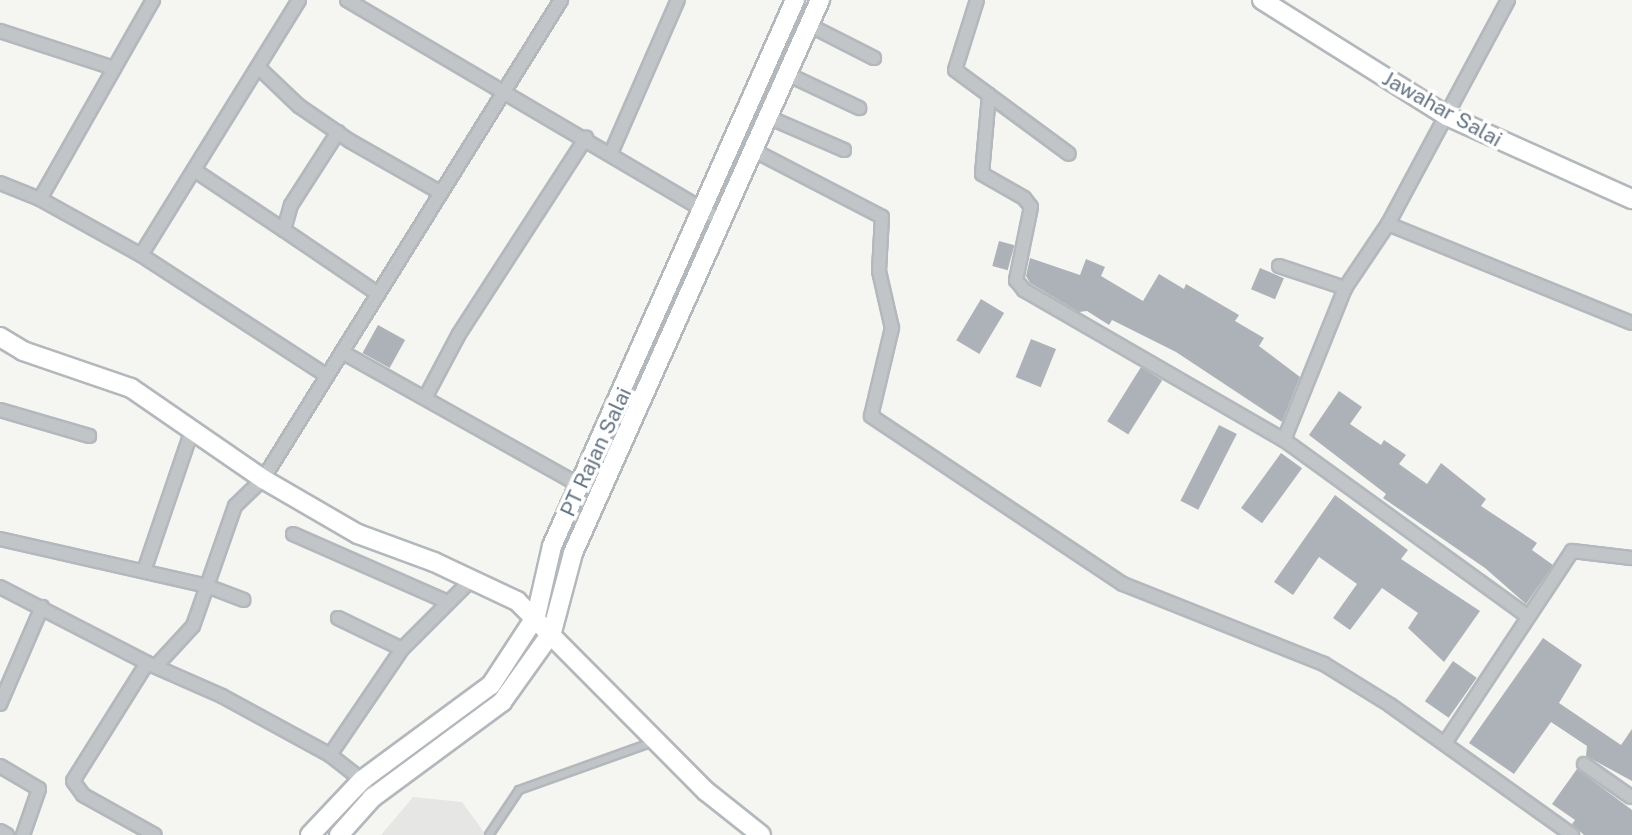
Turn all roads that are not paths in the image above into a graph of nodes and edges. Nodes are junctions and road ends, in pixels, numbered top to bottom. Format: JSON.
{"nodes":[{"id":1,"x":153,"y":0,"type":"edge"},
{"id":2,"x":299,"y":0,"type":"edge"},
{"id":3,"x":347,"y":0,"type":"edge"},
{"id":4,"x":561,"y":0,"type":"edge"},
{"id":5,"x":678,"y":0,"type":"edge"},
{"id":6,"x":795,"y":0,"type":"edge"},
{"id":7,"x":820,"y":0,"type":"edge"},
{"id":8,"x":976,"y":0,"type":"edge"},
{"id":9,"x":1262,"y":0,"type":"edge"},
{"id":10,"x":1508,"y":0,"type":"edge"},
{"id":11,"x":366,"y":5,"type":"edge"},
{"id":12,"x":809,"y":25,"type":"junction"},
{"id":13,"x":0,"y":31,"type":"edge"},
{"id":14,"x":874,"y":58,"type":"dead end"},
{"id":15,"x":258,"y":67,"type":"junction"},
{"id":16,"x":114,"y":68,"type":"junction"},
{"id":17,"x":787,"y":74,"type":"junction"},
{"id":18,"x":504,"y":91,"type":"junction"},
{"id":19,"x":989,"y":95,"type":"junction"},
{"id":20,"x":859,"y":108,"type":"dead end"},
{"id":21,"x":1447,"y":116,"type":"junction"},
{"id":22,"x":768,"y":117,"type":"junction"},
{"id":23,"x":338,"y":132,"type":"junction"},
{"id":24,"x":586,"y":138,"type":"junction"},
{"id":25,"x":753,"y":150,"type":"junction"},
{"id":26,"x":844,"y":150,"type":"dead end"},
{"id":27,"x":611,"y":153,"type":"junction"},
{"id":28,"x":1069,"y":154,"type":"dead end"},
{"id":29,"x":194,"y":170,"type":"junction"},
{"id":30,"x":0,"y":183,"type":"edge"},
{"id":31,"x":441,"y":193,"type":"junction"},
{"id":32,"x":40,"y":199,"type":"junction"},
{"id":33,"x":1632,"y":199,"type":"edge"},
{"id":34,"x":704,"y":211,"type":"junction"},
{"id":35,"x":720,"y":220,"type":"junction"},
{"id":36,"x":1388,"y":224,"type":"junction"},
{"id":37,"x":284,"y":230,"type":"junction"},
{"id":38,"x":141,"y":255,"type":"junction"},
{"id":39,"x":1279,"y":266,"type":"dead end"},
{"id":40,"x":1345,"y":288,"type":"junction"},
{"id":41,"x":378,"y":294,"type":"junction"},
{"id":42,"x":1632,"y":323,"type":"edge"},
{"id":43,"x":0,"y":337,"type":"edge"},
{"id":44,"x":342,"y":352,"type":"junction"},
{"id":45,"x":327,"y":376,"type":"junction"},
{"id":46,"x":627,"y":384,"type":"junction"},
{"id":47,"x":643,"y":395,"type":"junction"},
{"id":48,"x":425,"y":398,"type":"junction"},
{"id":49,"x":0,"y":410,"type":"edge"},
{"id":50,"x":192,"y":430,"type":"junction"},
{"id":51,"x":89,"y":436,"type":"dead end"},
{"id":52,"x":1284,"y":440,"type":"junction"},
{"id":53,"x":263,"y":479,"type":"junction"},
{"id":54,"x":581,"y":486,"type":"junction"},
{"id":55,"x":293,"y":534,"type":"dead end"},
{"id":56,"x":0,"y":539,"type":"edge"},
{"id":57,"x":1632,"y":558,"type":"edge"},
{"id":58,"x":144,"y":571,"type":"junction"},
{"id":59,"x":471,"y":580,"type":"junction"},
{"id":60,"x":207,"y":586,"type":"junction"},
{"id":61,"x":0,"y":587,"type":"edge"},
{"id":62,"x":243,"y":600,"type":"dead end"},
{"id":63,"x":448,"y":602,"type":"junction"},
{"id":64,"x":42,"y":607,"type":"junction"},
{"id":65,"x":536,"y":616,"type":"junction"},
{"id":66,"x":1527,"y":616,"type":"junction"},
{"id":67,"x":338,"y":618,"type":"dead end"},
{"id":68,"x":552,"y":632,"type":"junction"},
{"id":69,"x":402,"y":649,"type":"junction"},
{"id":70,"x":152,"y":664,"type":"junction"},
{"id":71,"x":0,"y":704,"type":"edge"},
{"id":72,"x":658,"y":740,"type":"junction"},
{"id":73,"x":1445,"y":743,"type":"junction"},
{"id":74,"x":330,"y":755,"type":"junction"},
{"id":75,"x":1584,"y":764,"type":"dead end"},
{"id":76,"x":0,"y":766,"type":"edge"},
{"id":77,"x":362,"y":780,"type":"junction"},
{"id":78,"x":1632,"y":796,"type":"edge"},
{"id":79,"x":372,"y":798,"type":"junction"},
{"id":80,"x":0,"y":831,"type":"edge"},
{"id":81,"x":7,"y":835,"type":"edge"},
{"id":82,"x":23,"y":835,"type":"edge"},
{"id":83,"x":156,"y":835,"type":"edge"},
{"id":84,"x":310,"y":835,"type":"edge"},
{"id":85,"x":339,"y":835,"type":"edge"},
{"id":86,"x":489,"y":835,"type":"edge"},
{"id":87,"x":761,"y":835,"type":"edge"},
{"id":88,"x":1572,"y":835,"type":"edge"}],
"edges":[{"from":1,"to":16,"type":"street"},
{"from":2,"to":15,"type":"street"},
{"from":3,"to":11,"type":"street"},
{"from":4,"to":18,"type":"street"},
{"from":5,"to":27,"type":"street"},
{"from":6,"to":34,"type":"main road","name":"PT Rajan Salai"},
{"from":7,"to":12,"type":"main road","name":"PT Rajan Salai"},
{"from":8,"to":19,"type":"street"},
{"from":9,"to":21,"type":"main road","name":"Jawahar Salai"},
{"from":10,"to":21,"type":"street"},
{"from":11,"to":18,"type":"street"},
{"from":12,"to":14,"type":"street"},
{"from":12,"to":17,"type":"main road","name":"PT Rajan Salai"},
{"from":13,"to":16,"type":"street"},
{"from":15,"to":23,"type":"street"},
{"from":15,"to":29,"type":"street"},
{"from":16,"to":32,"type":"street"},
{"from":17,"to":20,"type":"street"},
{"from":17,"to":22,"type":"main road","name":"PT Rajan Salai"},
{"from":18,"to":24,"type":"street"},
{"from":18,"to":31,"type":"street"},
{"from":19,"to":28,"type":"street"},
{"from":19,"to":52,"type":"street"},
{"from":21,"to":33,"type":"main road","name":"Jawahar Salai"},
{"from":21,"to":36,"type":"street"},
{"from":22,"to":25,"type":"main road","name":"PT Rajan Salai"},
{"from":22,"to":26,"type":"street"},
{"from":23,"to":31,"type":"street"},
{"from":23,"to":37,"type":"street"},
{"from":24,"to":27,"type":"street"},
{"from":24,"to":48,"type":"street"},
{"from":25,"to":35,"type":"main road","name":"PT Rajan Salai"},
{"from":25,"to":73,"type":"street"},
{"from":27,"to":34,"type":"street"},
{"from":29,"to":37,"type":"street"},
{"from":29,"to":38,"type":"street"},
{"from":30,"to":32,"type":"street"},
{"from":31,"to":41,"type":"street"},
{"from":32,"to":38,"type":"street"},
{"from":34,"to":35,"type":"street"},
{"from":34,"to":46,"type":"main road","name":"PT Rajan Salai"},
{"from":35,"to":47,"type":"main road","name":"PT Rajan Salai"},
{"from":36,"to":40,"type":"street"},
{"from":36,"to":42,"type":"street"},
{"from":37,"to":41,"type":"street"},
{"from":38,"to":45,"type":"street"},
{"from":39,"to":40,"type":"street"},
{"from":40,"to":52,"type":"street"},
{"from":41,"to":44,"type":"street"},
{"from":43,"to":50,"type":"main road"},
{"from":44,"to":45,"type":"street"},
{"from":44,"to":48,"type":"street"},
{"from":45,"to":53,"type":"street"},
{"from":46,"to":47,"type":"main road"},
{"from":46,"to":54,"type":"main road","name":"PT Rajan Salai"},
{"from":47,"to":68,"type":"main road","name":"PT Rajan Salai"},
{"from":48,"to":54,"type":"street"},
{"from":49,"to":51,"type":"street"},
{"from":50,"to":53,"type":"main road"},
{"from":50,"to":58,"type":"street"},
{"from":52,"to":66,"type":"street"},
{"from":53,"to":59,"type":"main road"},
{"from":53,"to":60,"type":"street"},
{"from":54,"to":65,"type":"main road","name":"PT Rajan Salai"},
{"from":55,"to":63,"type":"street"},
{"from":56,"to":58,"type":"street"},
{"from":57,"to":66,"type":"street"},
{"from":58,"to":60,"type":"street"},
{"from":59,"to":63,"type":"street"},
{"from":59,"to":65,"type":"main road"},
{"from":60,"to":62,"type":"street"},
{"from":60,"to":70,"type":"street"},
{"from":61,"to":64,"type":"street"},
{"from":63,"to":69,"type":"street"},
{"from":64,"to":70,"type":"street"},
{"from":64,"to":71,"type":"street"},
{"from":65,"to":68,"type":"main road"},
{"from":65,"to":77,"type":"main road","name":"PT Rajan Salai"},
{"from":66,"to":73,"type":"street"},
{"from":67,"to":69,"type":"street"},
{"from":68,"to":72,"type":"main road"},
{"from":68,"to":79,"type":"main road","name":"PT Rajan Salai"},
{"from":69,"to":74,"type":"street"},
{"from":70,"to":74,"type":"street"},
{"from":70,"to":83,"type":"street"},
{"from":72,"to":86,"type":"lane"},
{"from":72,"to":87,"type":"main road"},
{"from":73,"to":88,"type":"street"},
{"from":74,"to":77,"type":"street"},
{"from":75,"to":78,"type":"street"},
{"from":76,"to":82,"type":"street"},
{"from":77,"to":79,"type":"street"},
{"from":77,"to":84,"type":"main road","name":"PT Rajan Salai"},
{"from":79,"to":85,"type":"main road","name":"PT Rajan Salai"},
{"from":80,"to":81,"type":"street"}]}
